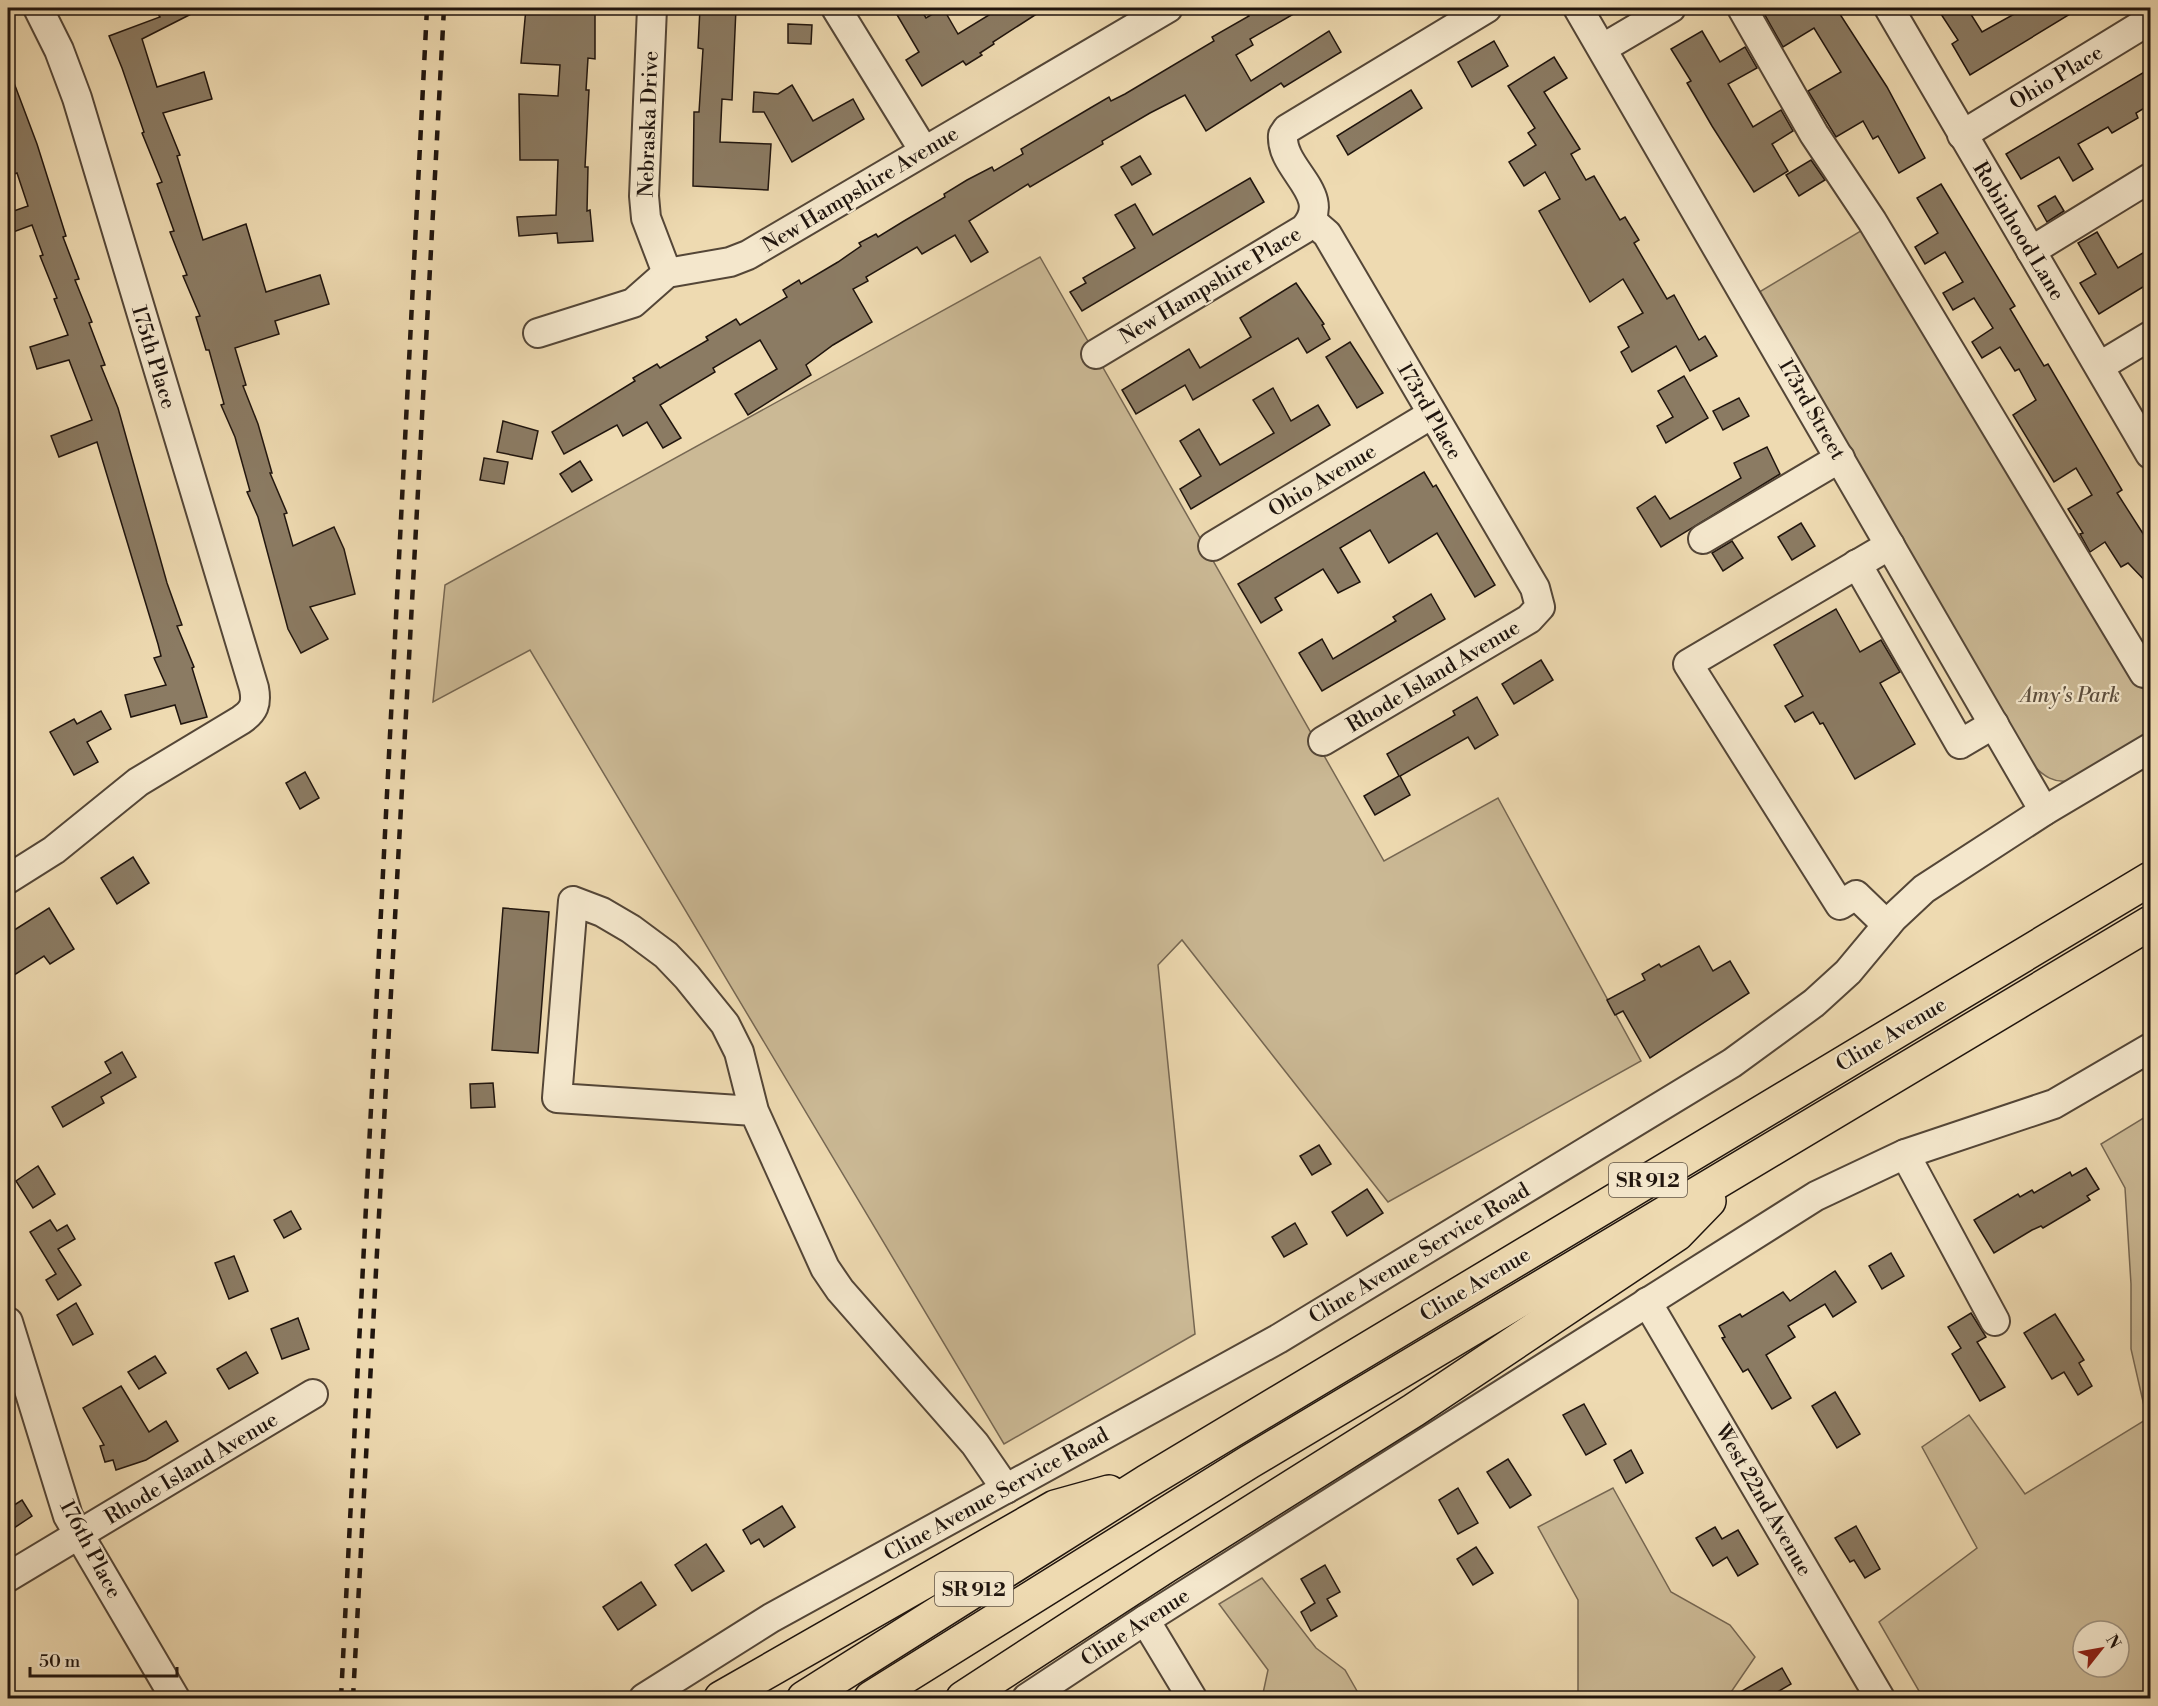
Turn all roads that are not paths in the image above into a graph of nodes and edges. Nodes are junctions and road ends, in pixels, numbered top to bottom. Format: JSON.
{"nodes":[{"id":1,"x":38,"y":8,"type":"edge"},
{"id":2,"x":652,"y":8,"type":"edge"},
{"id":3,"x":836,"y":8,"type":"edge"},
{"id":4,"x":1168,"y":8,"type":"edge"},
{"id":5,"x":1487,"y":8,"type":"edge"},
{"id":6,"x":1578,"y":8,"type":"edge"},
{"id":7,"x":1671,"y":8,"type":"edge"},
{"id":8,"x":1742,"y":8,"type":"edge"},
{"id":9,"x":1896,"y":10,"type":"edge"},
{"id":10,"x":2151,"y":20,"type":"edge"},
{"id":11,"x":1603,"y":48,"type":"junction"},
{"id":12,"x":1962,"y":135,"type":"junction"},
{"id":13,"x":924,"y":151,"type":"junction"},
{"id":14,"x":2151,"y":178,"type":"edge"},
{"id":15,"x":1312,"y":221,"type":"junction"},
{"id":16,"x":2031,"y":251,"type":"junction"},
{"id":17,"x":667,"y":273,"type":"junction"},
{"id":18,"x":538,"y":333,"type":"dead end"},
{"id":19,"x":2151,"y":336,"type":"edge"},
{"id":20,"x":1096,"y":354,"type":"dead end"},
{"id":21,"x":2100,"y":366,"type":"junction"},
{"id":22,"x":1432,"y":414,"type":"junction"},
{"id":23,"x":2151,"y":454,"type":"edge"},
{"id":24,"x":1840,"y":458,"type":"junction"},
{"id":25,"x":1703,"y":539,"type":"dead end"},
{"id":26,"x":1890,"y":545,"type":"junction"},
{"id":27,"x":1213,"y":546,"type":"dead end"},
{"id":28,"x":1857,"y":564,"type":"junction"},
{"id":29,"x":1540,"y":607,"type":"joint"},
{"id":30,"x":2144,"y":673,"type":"dead end"},
{"id":31,"x":1994,"y":724,"type":"junction"},
{"id":32,"x":1323,"y":741,"type":"dead end"},
{"id":33,"x":2151,"y":748,"type":"edge"},
{"id":34,"x":2044,"y":811,"type":"junction"},
{"id":35,"x":10,"y":872,"type":"edge"},
{"id":36,"x":2151,"y":879,"type":"edge"},
{"id":37,"x":2151,"y":923,"type":"edge"},
{"id":38,"x":1887,"y":925,"type":"junction"},
{"id":39,"x":2151,"y":1048,"type":"edge"},
{"id":40,"x":754,"y":1111,"type":"junction"},
{"id":41,"x":1905,"y":1154,"type":"junction"},
{"id":42,"x":1740,"y":1168,"type":"junction"},
{"id":43,"x":1647,"y":1302,"type":"junction"},
{"id":44,"x":1995,"y":1321,"type":"dead end"},
{"id":45,"x":8,"y":1322,"type":"edge"},
{"id":46,"x":313,"y":1395,"type":"dead end"},
{"id":47,"x":1146,"y":1482,"type":"junction"},
{"id":48,"x":1006,"y":1489,"type":"junction"},
{"id":49,"x":79,"y":1534,"type":"junction"},
{"id":50,"x":8,"y":1577,"type":"edge"},
{"id":51,"x":1145,"y":1620,"type":"junction"},
{"id":52,"x":175,"y":1698,"type":"edge"},
{"id":53,"x":644,"y":1698,"type":"edge"},
{"id":54,"x":721,"y":1698,"type":"edge"},
{"id":55,"x":804,"y":1698,"type":"edge"},
{"id":56,"x":871,"y":1698,"type":"edge"},
{"id":57,"x":963,"y":1698,"type":"edge"},
{"id":58,"x":1026,"y":1698,"type":"edge"},
{"id":59,"x":1192,"y":1698,"type":"edge"},
{"id":60,"x":1880,"y":1698,"type":"edge"}],
"edges":[{"from":1,"to":35,"type":"street","name":"175th Place"},
{"from":2,"to":17,"type":"street","name":"Nebraska Drive"},
{"from":3,"to":13,"type":"street"},
{"from":4,"to":13,"type":"street","name":"New Hampshire Avenue"},
{"from":5,"to":15,"type":"street","name":"New Hampshire Place"},
{"from":6,"to":11,"type":"street","name":"173rd Street"},
{"from":7,"to":11,"type":"street"},
{"from":8,"to":30,"type":"street"},
{"from":9,"to":12,"type":"street","name":"Robinhood Lane"},
{"from":10,"to":12,"type":"street","name":"Ohio Place"},
{"from":11,"to":24,"type":"street","name":"173rd Street"},
{"from":12,"to":16,"type":"street","name":"Robinhood Lane"},
{"from":13,"to":17,"type":"street","name":"New Hampshire Avenue"},
{"from":14,"to":16,"type":"street"},
{"from":15,"to":20,"type":"street","name":"New Hampshire Place"},
{"from":15,"to":22,"type":"street","name":"173rd Place"},
{"from":16,"to":21,"type":"street","name":"Robinhood Lane"},
{"from":17,"to":18,"type":"street"},
{"from":19,"to":21,"type":"street"},
{"from":21,"to":23,"type":"street","name":"Robinhood Lane"},
{"from":22,"to":27,"type":"street","name":"Ohio Avenue"},
{"from":22,"to":29,"type":"street","name":"173rd Place"},
{"from":24,"to":25,"type":"street"},
{"from":24,"to":26,"type":"street","name":"173rd Street"},
{"from":26,"to":28,"type":"street"},
{"from":26,"to":31,"type":"street","name":"173rd Street"},
{"from":28,"to":31,"type":"street"},
{"from":28,"to":38,"type":"street"},
{"from":29,"to":32,"type":"street","name":"Rhode Island Avenue"},
{"from":31,"to":34,"type":"street","name":"173rd Street"},
{"from":33,"to":34,"type":"street","name":"Cline Avenue Service Road"},
{"from":34,"to":38,"type":"street","name":"Cline Avenue Service Road"},
{"from":36,"to":47,"type":"highway","name":"Cline Avenue","number":"SR 912"},
{"from":37,"to":42,"type":"highway","name":"Cline Avenue","number":"SR 912"},
{"from":38,"to":48,"type":"street","name":"Cline Avenue Service Road"},
{"from":39,"to":41,"type":"street","name":"Cline Avenue"},
{"from":40,"to":40,"type":"street"},
{"from":40,"to":48,"type":"street"},
{"from":41,"to":43,"type":"street","name":"Cline Avenue"},
{"from":41,"to":44,"type":"street"},
{"from":42,"to":56,"type":"highway","name":"Cline Avenue","number":"SR 912"},
{"from":42,"to":57,"type":"highway"},
{"from":43,"to":51,"type":"street","name":"Cline Avenue"},
{"from":43,"to":60,"type":"street","name":"West 22nd Avenue"},
{"from":45,"to":49,"type":"street","name":"176th Place"},
{"from":46,"to":49,"type":"street","name":"Rhode Island Avenue"},
{"from":47,"to":54,"type":"highway"},
{"from":47,"to":55,"type":"highway","name":"Cline Avenue","number":"SR 912"},
{"from":48,"to":53,"type":"street","name":"Cline Avenue Service Road"},
{"from":49,"to":50,"type":"street","name":"Rhode Island Avenue"},
{"from":49,"to":52,"type":"street","name":"176th Place"},
{"from":51,"to":58,"type":"street","name":"Cline Avenue"},
{"from":51,"to":59,"type":"street"}]}
